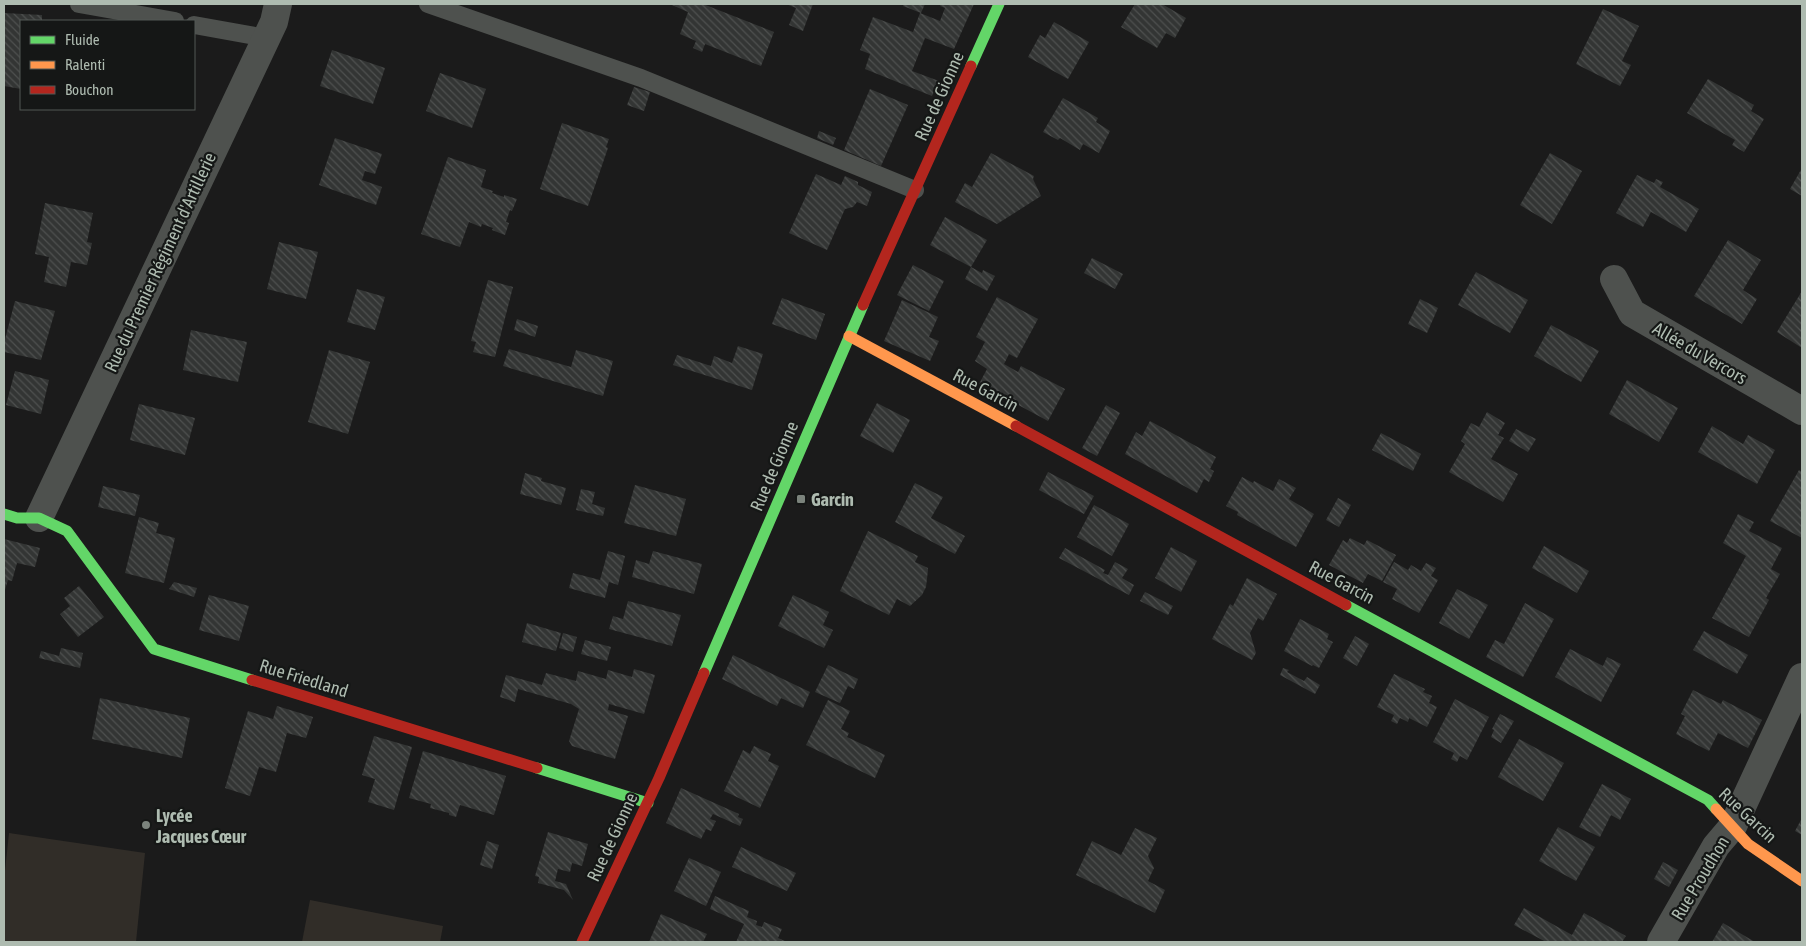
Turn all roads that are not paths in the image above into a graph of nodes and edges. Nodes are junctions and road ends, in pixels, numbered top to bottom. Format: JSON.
{"nodes":[{"id":1,"x":79,"y":4,"type":"edge"},
{"id":2,"x":278,"y":4,"type":"edge"},
{"id":3,"x":428,"y":4,"type":"edge"},
{"id":4,"x":999,"y":4,"type":"edge"},
{"id":5,"x":169,"y":20,"type":"edge"},
{"id":6,"x":195,"y":25,"type":"edge"},
{"id":7,"x":266,"y":38,"type":"junction"},
{"id":8,"x":915,"y":190,"type":"junction"},
{"id":9,"x":1614,"y":280,"type":"dead end"},
{"id":10,"x":849,"y":336,"type":"junction"},
{"id":11,"x":1802,"y":411,"type":"edge"},
{"id":12,"x":4,"y":514,"type":"edge"},
{"id":13,"x":39,"y":518,"type":"junction"},
{"id":14,"x":1802,"y":677,"type":"edge"},
{"id":15,"x":648,"y":803,"type":"junction"},
{"id":16,"x":1732,"y":826,"type":"junction"},
{"id":17,"x":1802,"y":881,"type":"edge"},
{"id":18,"x":582,"y":942,"type":"edge"},
{"id":19,"x":1661,"y":942,"type":"edge"}],
"edges":[{"from":1,"to":5,"type":"lane"},
{"from":2,"to":7,"type":"street","name":"Rue du Premier Régiment d'Artillerie"},
{"from":3,"to":8,"type":"lane"},
{"from":4,"to":8,"type":"street","name":"Rue de Gionne"},
{"from":6,"to":7,"type":"lane"},
{"from":7,"to":13,"type":"street","name":"Rue du Premier Régiment d'Artillerie"},
{"from":8,"to":10,"type":"street","name":"Rue de Gionne"},
{"from":9,"to":11,"type":"street","name":"Allée du Vercors"},
{"from":10,"to":15,"type":"street","name":"Rue de Gionne"},
{"from":10,"to":16,"type":"street","name":"Rue Garcin"},
{"from":12,"to":13,"type":"street","name":"Rue Friedland"},
{"from":13,"to":15,"type":"street","name":"Rue Friedland"},
{"from":14,"to":16,"type":"street","name":"Rue Proudhon"},
{"from":15,"to":18,"type":"street","name":"Rue de Gionne"},
{"from":16,"to":17,"type":"street","name":"Rue Garcin"},
{"from":16,"to":19,"type":"street","name":"Rue Proudhon"}]}
